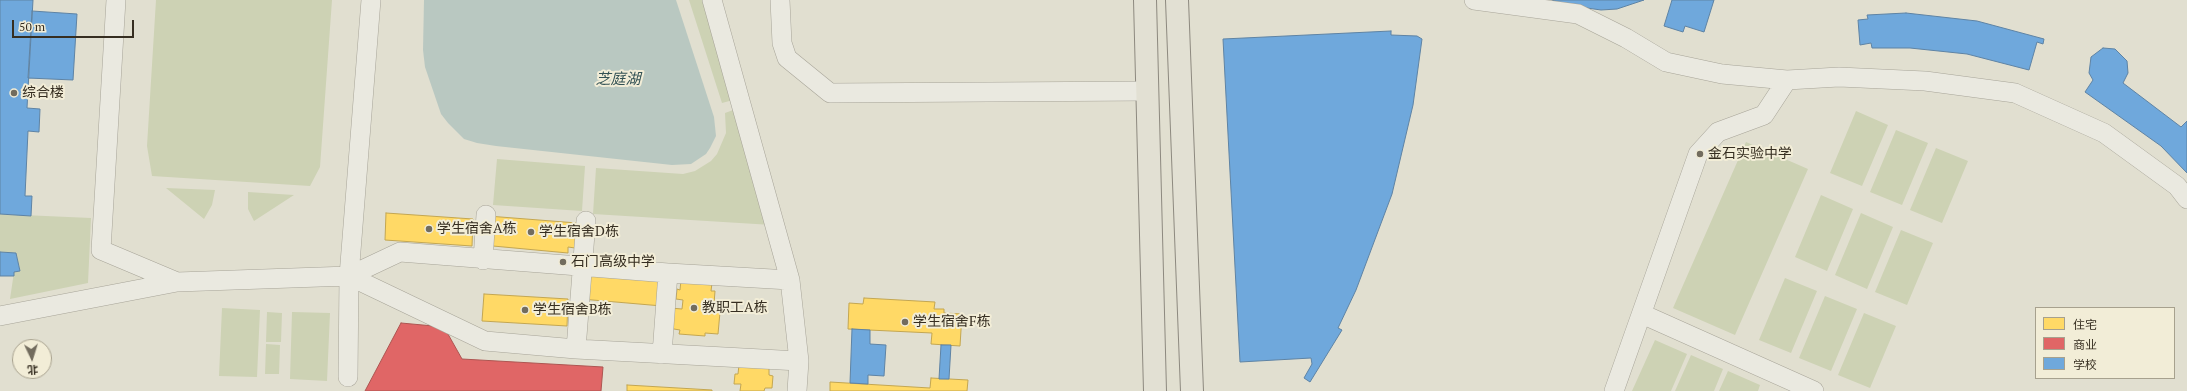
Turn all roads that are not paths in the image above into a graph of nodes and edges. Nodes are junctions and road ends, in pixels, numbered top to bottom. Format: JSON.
{"nodes":[{"id":1,"x":116,"y":0,"type":"edge"},
{"id":2,"x":371,"y":0,"type":"edge"},
{"id":3,"x":712,"y":0,"type":"edge"},
{"id":4,"x":780,"y":0,"type":"edge"},
{"id":5,"x":1145,"y":0,"type":"edge"},
{"id":6,"x":1177,"y":0,"type":"edge"},
{"id":7,"x":1474,"y":0,"type":"edge"},
{"id":8,"x":1787,"y":80,"type":"junction"},
{"id":9,"x":1148,"y":91,"type":"junction"},
{"id":10,"x":2187,"y":199,"type":"edge"},
{"id":11,"x":486,"y":215,"type":"dead end"},
{"id":12,"x":586,"y":220,"type":"dead end"},
{"id":13,"x":482,"y":260,"type":"junction"},
{"id":14,"x":581,"y":265,"type":"junction"},
{"id":15,"x":668,"y":273,"type":"junction"},
{"id":16,"x":349,"y":276,"type":"junction"},
{"id":17,"x":790,"y":280,"type":"junction"},
{"id":18,"x":177,"y":282,"type":"junction"},
{"id":19,"x":1642,"y":314,"type":"junction"},
{"id":20,"x":0,"y":316,"type":"edge"},
{"id":21,"x":576,"y":349,"type":"junction"},
{"id":22,"x":662,"y":354,"type":"junction"},
{"id":23,"x":799,"y":361,"type":"junction"},
{"id":24,"x":348,"y":377,"type":"dead end"},
{"id":25,"x":797,"y":391,"type":"edge"},
{"id":26,"x":1154,"y":391,"type":"edge"},
{"id":27,"x":1192,"y":391,"type":"edge"},
{"id":28,"x":1614,"y":391,"type":"edge"},
{"id":29,"x":1814,"y":391,"type":"edge"}],
"edges":[{"from":1,"to":18,"type":"lane"},
{"from":2,"to":16,"type":"lane"},
{"from":3,"to":17,"type":"lane"},
{"from":4,"to":9,"type":"lane"},
{"from":5,"to":9,"type":"main road"},
{"from":6,"to":27,"type":"main road"},
{"from":7,"to":8,"type":"lane"},
{"from":8,"to":10,"type":"lane"},
{"from":8,"to":19,"type":"lane"},
{"from":9,"to":26,"type":"main road"},
{"from":11,"to":13,"type":"lane"},
{"from":12,"to":14,"type":"lane"},
{"from":13,"to":14,"type":"lane"},
{"from":13,"to":16,"type":"lane"},
{"from":14,"to":15,"type":"lane"},
{"from":14,"to":21,"type":"lane"},
{"from":15,"to":17,"type":"lane"},
{"from":15,"to":22,"type":"lane"},
{"from":16,"to":18,"type":"lane"},
{"from":16,"to":21,"type":"lane"},
{"from":16,"to":24,"type":"lane"},
{"from":17,"to":23,"type":"lane"},
{"from":18,"to":20,"type":"lane"},
{"from":19,"to":28,"type":"lane"},
{"from":19,"to":29,"type":"lane"},
{"from":21,"to":22,"type":"lane"},
{"from":22,"to":23,"type":"lane"},
{"from":23,"to":25,"type":"lane"}]}
